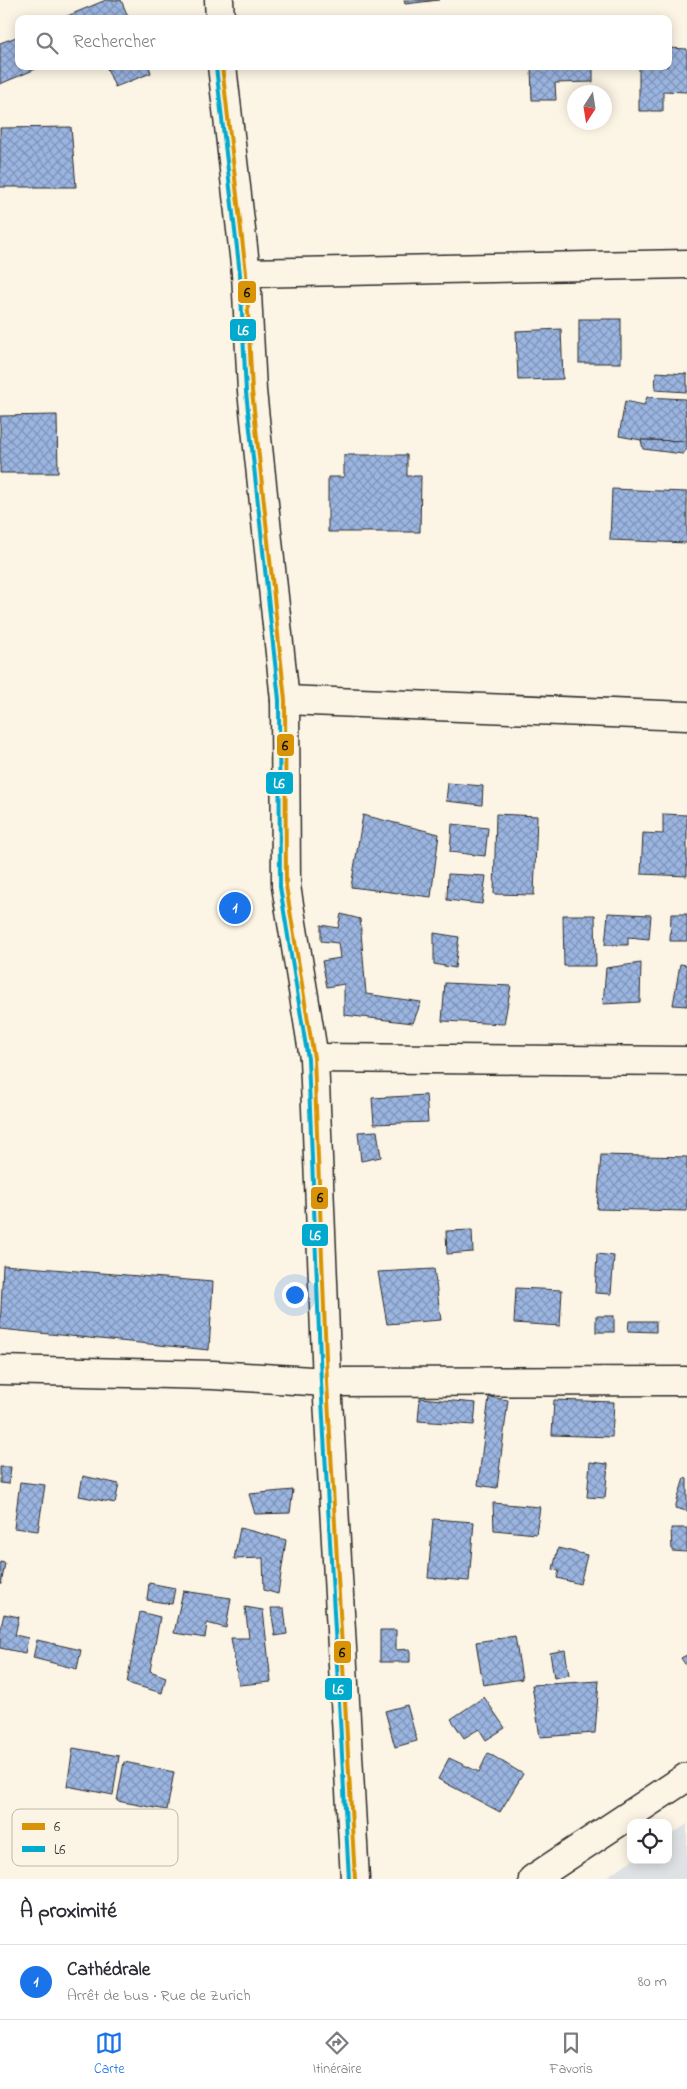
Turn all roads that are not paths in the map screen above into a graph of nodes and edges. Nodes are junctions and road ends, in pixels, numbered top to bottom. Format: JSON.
{"nodes":[{"id":1,"x":218,"y":0,"type":"edge"},
{"id":2,"x":220,"y":15,"type":"edge"},
{"id":3,"x":222,"y":70,"type":"edge"},
{"id":4,"x":687,"y":264,"type":"edge"},
{"id":5,"x":246,"y":273,"type":"junction"},
{"id":6,"x":285,"y":700,"type":"junction"},
{"id":7,"x":687,"y":716,"type":"edge"},
{"id":8,"x":314,"y":1058,"type":"junction"},
{"id":9,"x":687,"y":1061,"type":"edge"},
{"id":10,"x":0,"y":1370,"type":"edge"},
{"id":11,"x":687,"y":1381,"type":"edge"},
{"id":12,"x":327,"y":1382,"type":"junction"},
{"id":13,"x":687,"y":1777,"type":"edge"},
{"id":14,"x":355,"y":1879,"type":"edge"},
{"id":15,"x":533,"y":1879,"type":"edge"}],
"edges":[{"from":1,"to":2,"type":"street"},
{"from":3,"to":5,"type":"street"},
{"from":4,"to":5,"type":"street"},
{"from":5,"to":6,"type":"street"},
{"from":6,"to":7,"type":"street"},
{"from":6,"to":8,"type":"street"},
{"from":8,"to":9,"type":"street"},
{"from":8,"to":12,"type":"street"},
{"from":10,"to":12,"type":"street"},
{"from":11,"to":12,"type":"street"},
{"from":12,"to":14,"type":"street"},
{"from":13,"to":15,"type":"street"}]}
